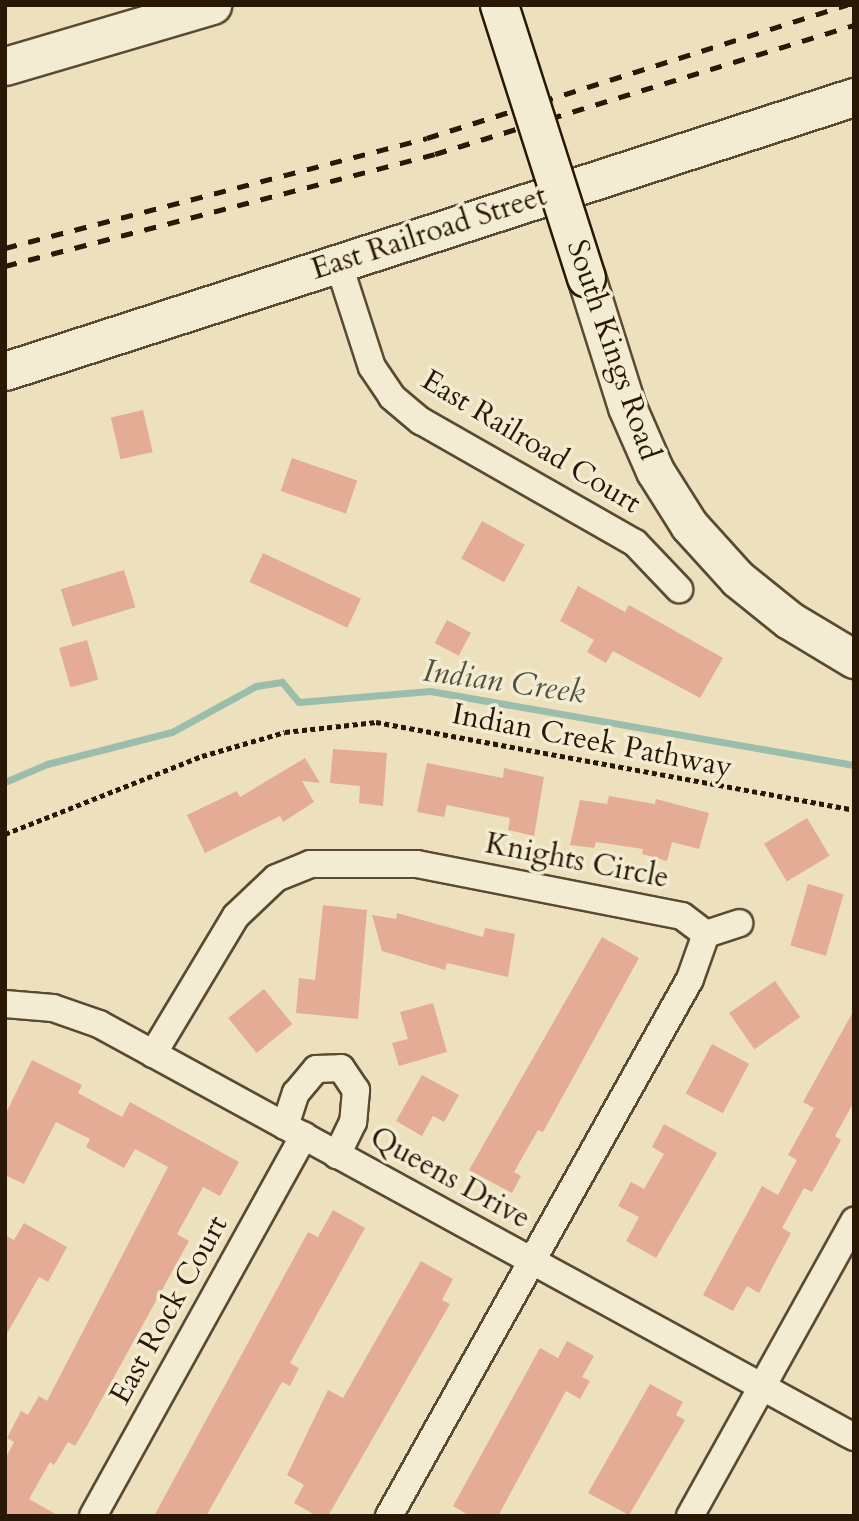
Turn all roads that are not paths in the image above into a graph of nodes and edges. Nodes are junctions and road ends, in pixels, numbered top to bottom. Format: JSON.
{"nodes":[{"id":1,"x":212,"y":5,"type":"edge"},
{"id":2,"x":499,"y":5,"type":"edge"},
{"id":3,"x":5,"y":66,"type":"edge"},
{"id":4,"x":854,"y":97,"type":"edge"},
{"id":5,"x":338,"y":262,"type":"junction"},
{"id":6,"x":5,"y":371,"type":"edge"},
{"id":7,"x":679,"y":589,"type":"dead end"},
{"id":8,"x":854,"y":659,"type":"edge"},
{"id":9,"x":739,"y":923,"type":"dead end"},
{"id":10,"x":706,"y":934,"type":"junction"},
{"id":11,"x":5,"y":1004,"type":"edge"},
{"id":12,"x":153,"y":1054,"type":"junction"},
{"id":13,"x":294,"y":1131,"type":"junction"},
{"id":14,"x":337,"y":1155,"type":"junction"},
{"id":15,"x":854,"y":1220,"type":"edge"},
{"id":16,"x":531,"y":1261,"type":"junction"},
{"id":17,"x":762,"y":1388,"type":"junction"},
{"id":18,"x":854,"y":1437,"type":"edge"},
{"id":19,"x":93,"y":1516,"type":"edge"},
{"id":20,"x":389,"y":1516,"type":"edge"},
{"id":21,"x":690,"y":1516,"type":"edge"}],
"edges":[{"from":1,"to":3,"type":"street"},
{"from":2,"to":8,"type":"street","name":"South Kings Road","bridge":true},
{"from":4,"to":5,"type":"street","name":"East Railroad Street"},
{"from":5,"to":6,"type":"street","name":"East Railroad Street"},
{"from":5,"to":7,"type":"street","name":"East Railroad Court"},
{"from":9,"to":10,"type":"street"},
{"from":10,"to":12,"type":"street","name":"Knights Circle"},
{"from":10,"to":16,"type":"street"},
{"from":11,"to":12,"type":"street","name":"Queens Drive"},
{"from":12,"to":13,"type":"street","name":"Queens Drive"},
{"from":13,"to":14,"type":"street","name":"Queens Drive"},
{"from":13,"to":14,"type":"street"},
{"from":13,"to":19,"type":"street","name":"East Rock Court"},
{"from":14,"to":16,"type":"street","name":"Queens Drive"},
{"from":15,"to":17,"type":"street"},
{"from":16,"to":17,"type":"street","name":"Queens Drive"},
{"from":16,"to":20,"type":"street"},
{"from":17,"to":18,"type":"street","name":"Queens Drive"},
{"from":17,"to":21,"type":"street"}]}
